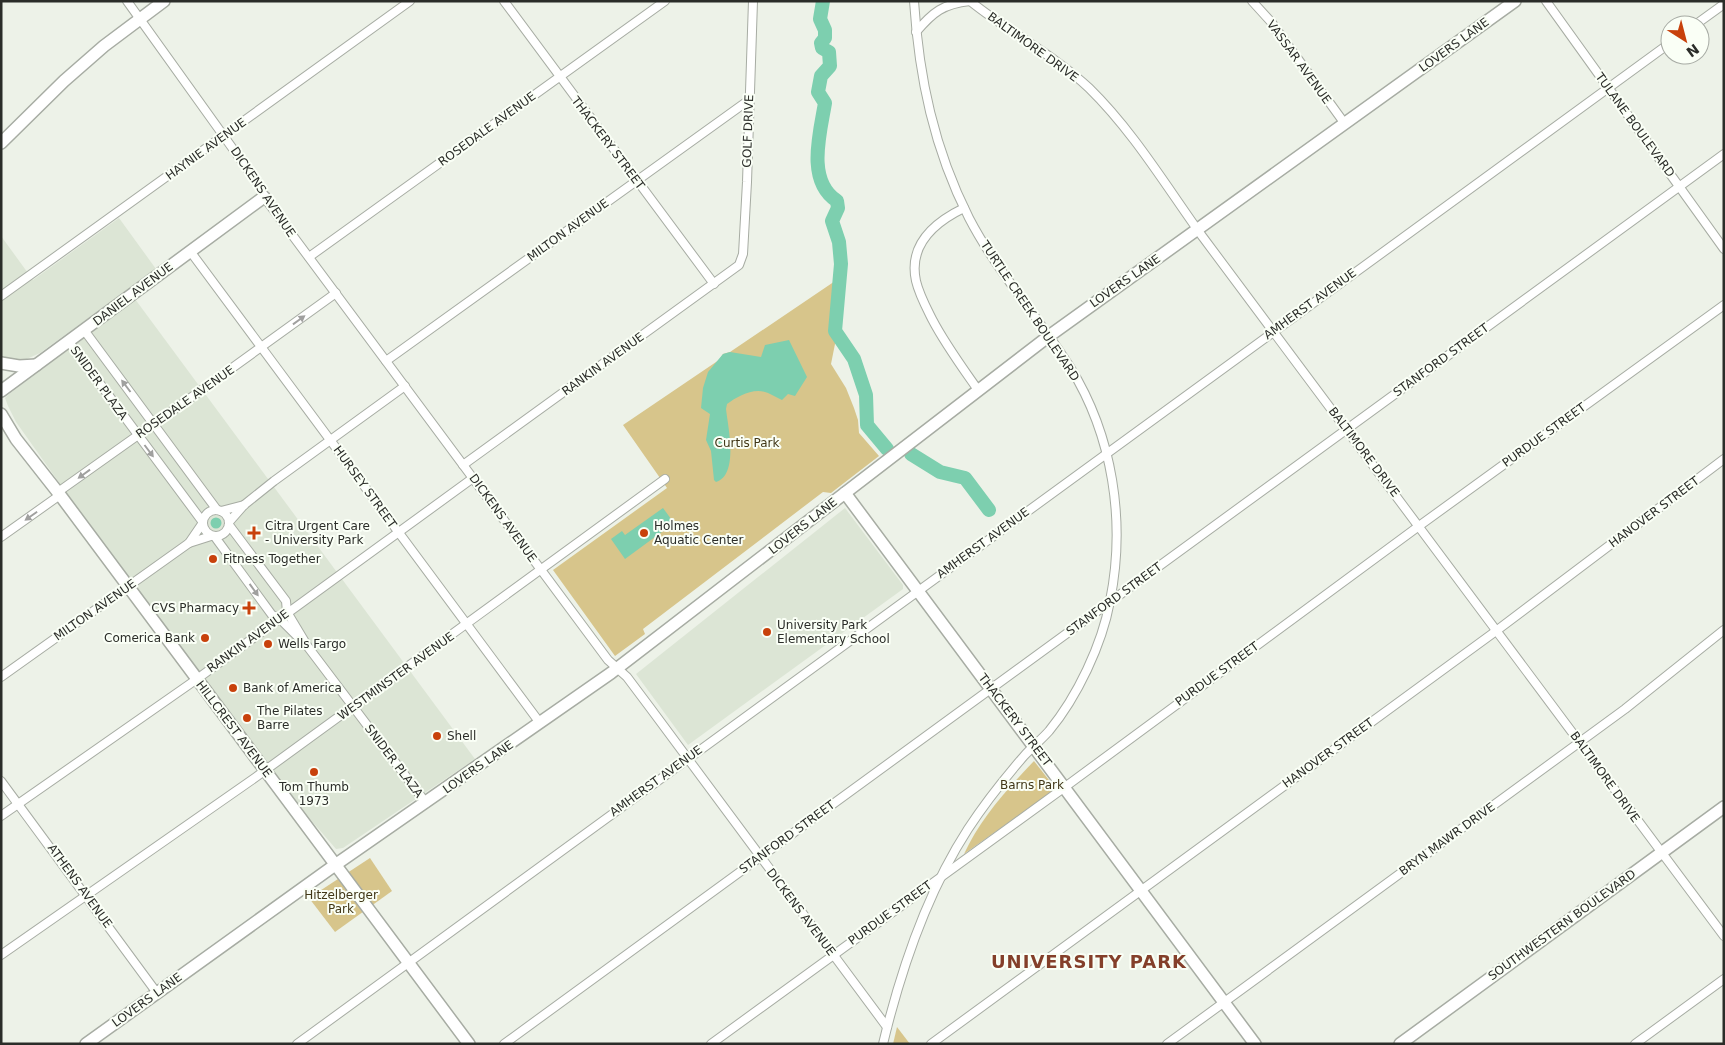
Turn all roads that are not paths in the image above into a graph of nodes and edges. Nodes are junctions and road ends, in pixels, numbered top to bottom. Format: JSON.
{"nodes":[{"id":1,"x":128,"y":1,"type":"edge"},
{"id":2,"x":164,"y":1,"type":"edge"},
{"id":3,"x":410,"y":1,"type":"edge"},
{"id":4,"x":504,"y":1,"type":"edge"},
{"id":5,"x":665,"y":1,"type":"edge"},
{"id":6,"x":753,"y":1,"type":"edge"},
{"id":7,"x":914,"y":1,"type":"edge"},
{"id":8,"x":970,"y":1,"type":"edge"},
{"id":9,"x":1252,"y":1,"type":"edge"},
{"id":10,"x":1515,"y":1,"type":"edge"},
{"id":11,"x":1546,"y":1,"type":"edge"},
{"id":12,"x":1724,"y":4,"type":"edge"},
{"id":13,"x":1709,"y":15,"type":"edge"},
{"id":14,"x":140,"y":18,"type":"junction"},
{"id":15,"x":916,"y":32,"type":"junction"},
{"id":16,"x":1660,"y":50,"type":"edge"},
{"id":17,"x":559,"y":78,"type":"junction"},
{"id":18,"x":1608,"y":88,"type":"junction"},
{"id":19,"x":749,"y":100,"type":"junction"},
{"id":20,"x":1344,"y":124,"type":"junction"},
{"id":21,"x":224,"y":135,"type":"junction"},
{"id":22,"x":1,"y":143,"type":"edge"},
{"id":23,"x":1724,"y":154,"type":"edge"},
{"id":24,"x":636,"y":181,"type":"junction"},
{"id":25,"x":1679,"y":186,"type":"junction"},
{"id":26,"x":264,"y":198,"type":"junction"},
{"id":27,"x":964,"y":208,"type":"junction"},
{"id":28,"x":1198,"y":230,"type":"junction"},
{"id":29,"x":1724,"y":249,"type":"edge"},
{"id":30,"x":190,"y":251,"type":"junction"},
{"id":31,"x":309,"y":257,"type":"junction"},
{"id":32,"x":742,"y":261,"type":"joint"},
{"id":33,"x":714,"y":284,"type":"junction"},
{"id":34,"x":336,"y":293,"type":"junction"},
{"id":35,"x":1,"y":296,"type":"edge"},
{"id":36,"x":1724,"y":305,"type":"edge"},
{"id":37,"x":84,"y":330,"type":"junction"},
{"id":38,"x":1273,"y":331,"type":"junction"},
{"id":39,"x":1049,"y":336,"type":"junction"},
{"id":40,"x":69,"y":342,"type":"junction"},
{"id":41,"x":261,"y":348,"type":"junction"},
{"id":42,"x":386,"y":361,"type":"junction"},
{"id":43,"x":1,"y":363,"type":"edge"},
{"id":44,"x":36,"y":365,"type":"junction"},
{"id":45,"x":405,"y":386,"type":"junction"},
{"id":46,"x":978,"y":390,"type":"junction"},
{"id":47,"x":1,"y":391,"type":"edge"},
{"id":48,"x":1,"y":414,"type":"edge"},
{"id":49,"x":154,"y":424,"type":"junction"},
{"id":50,"x":1346,"y":429,"type":"junction"},
{"id":51,"x":138,"y":435,"type":"junction"},
{"id":52,"x":330,"y":440,"type":"junction"},
{"id":53,"x":1106,"y":453,"type":"junction"},
{"id":54,"x":1724,"y":458,"type":"edge"},
{"id":55,"x":463,"y":464,"type":"junction"},
{"id":56,"x":473,"y":478,"type":"junction"},
{"id":57,"x":665,"y":479,"type":"dead end"},
{"id":58,"x":845,"y":493,"type":"junction"},
{"id":59,"x":59,"y":494,"type":"junction"},
{"id":60,"x":244,"y":505,"type":"junction"},
{"id":61,"x":219,"y":510,"type":"junction"},
{"id":62,"x":202,"y":522,"type":"junction"},
{"id":63,"x":229,"y":524,"type":"junction"},
{"id":64,"x":1419,"y":526,"type":"junction"},
{"id":65,"x":398,"y":532,"type":"junction"},
{"id":66,"x":213,"y":536,"type":"junction"},
{"id":67,"x":1,"y":537,"type":"edge"},
{"id":68,"x":189,"y":543,"type":"junction"},
{"id":69,"x":541,"y":570,"type":"junction"},
{"id":70,"x":128,"y":587,"type":"junction"},
{"id":71,"x":918,"y":590,"type":"junction"},
{"id":72,"x":1110,"y":602,"type":"junction"},
{"id":73,"x":287,"y":612,"type":"junction"},
{"id":74,"x":279,"y":618,"type":"junction"},
{"id":75,"x":466,"y":625,"type":"junction"},
{"id":76,"x":1724,"y":630,"type":"edge"},
{"id":77,"x":1496,"y":631,"type":"junction"},
{"id":78,"x":308,"y":647,"type":"junction"},
{"id":79,"x":618,"y":668,"type":"junction"},
{"id":80,"x":1,"y":677,"type":"edge"},
{"id":81,"x":197,"y":679,"type":"junction"},
{"id":82,"x":991,"y":688,"type":"junction"},
{"id":83,"x":353,"y":707,"type":"junction"},
{"id":84,"x":540,"y":723,"type":"junction"},
{"id":85,"x":1580,"y":742,"type":"junction"},
{"id":86,"x":1034,"y":746,"type":"junction"},
{"id":87,"x":688,"y":758,"type":"junction"},
{"id":88,"x":265,"y":771,"type":"junction"},
{"id":89,"x":1,"y":781,"type":"edge"},
{"id":90,"x":1065,"y":787,"type":"junction"},
{"id":91,"x":426,"y":803,"type":"junction"},
{"id":92,"x":18,"y":804,"type":"junction"},
{"id":93,"x":1724,"y":807,"type":"edge"},
{"id":94,"x":1,"y":816,"type":"edge"},
{"id":95,"x":1661,"y":853,"type":"junction"},
{"id":96,"x":760,"y":857,"type":"junction"},
{"id":97,"x":335,"y":865,"type":"junction"},
{"id":98,"x":941,"y":875,"type":"junction"},
{"id":99,"x":1141,"y":889,"type":"junction"},
{"id":100,"x":86,"y":895,"type":"junction"},
{"id":101,"x":1724,"y":936,"type":"edge"},
{"id":102,"x":1,"y":954,"type":"edge"},
{"id":103,"x":833,"y":954,"type":"junction"},
{"id":104,"x":408,"y":962,"type":"junction"},
{"id":105,"x":1724,"y":979,"type":"edge"},
{"id":106,"x":157,"y":992,"type":"junction"},
{"id":107,"x":1225,"y":1002,"type":"junction"},
{"id":108,"x":887,"y":1027,"type":"junction"},
{"id":109,"x":86,"y":1044,"type":"edge"},
{"id":110,"x":297,"y":1044,"type":"edge"},
{"id":111,"x":469,"y":1044,"type":"edge"},
{"id":112,"x":504,"y":1044,"type":"edge"},
{"id":113,"x":711,"y":1044,"type":"edge"},
{"id":114,"x":883,"y":1044,"type":"edge"},
{"id":115,"x":930,"y":1044,"type":"edge"},
{"id":116,"x":1167,"y":1044,"type":"edge"},
{"id":117,"x":1255,"y":1044,"type":"edge"},
{"id":118,"x":1400,"y":1044,"type":"edge"},
{"id":119,"x":1635,"y":1044,"type":"edge"}],
"edges":[{"from":1,"to":14,"type":"street","name":"DICKENS AVENUE"},
{"from":2,"to":14,"type":"street"},
{"from":3,"to":21,"type":"street","name":"HAYNIE AVENUE"},
{"from":4,"to":17,"type":"street","name":"THACKERY STREET"},
{"from":5,"to":17,"type":"street","name":"ROSEDALE AVENUE"},
{"from":6,"to":19,"type":"street","name":"GOLF DRIVE"},
{"from":7,"to":15,"type":"street","name":"TURTLE CREEK BOULEVARD"},
{"from":8,"to":15,"type":"street","name":"BALTIMORE DRIVE"},
{"from":8,"to":28,"type":"street","name":"BALTIMORE DRIVE"},
{"from":9,"to":20,"type":"street","name":"VASSAR AVENUE"},
{"from":10,"to":20,"type":"street","name":"LOVERS LANE"},
{"from":11,"to":18,"type":"street","name":"TULANE BOULEVARD"},
{"from":12,"to":13,"type":"street"},
{"from":14,"to":21,"type":"street","name":"DICKENS AVENUE"},
{"from":14,"to":22,"type":"street"},
{"from":15,"to":27,"type":"street","name":"TURTLE CREEK BOULEVARD"},
{"from":16,"to":18,"type":"street","name":"AMHERST AVENUE"},
{"from":17,"to":24,"type":"street","name":"THACKERY STREET"},
{"from":17,"to":31,"type":"street","name":"ROSEDALE AVENUE"},
{"from":18,"to":25,"type":"street","name":"TULANE BOULEVARD"},
{"from":18,"to":38,"type":"street","name":"AMHERST AVENUE"},
{"from":19,"to":24,"type":"street","name":"MILTON AVENUE"},
{"from":19,"to":32,"type":"street","name":"GOLF DRIVE"},
{"from":20,"to":28,"type":"street","name":"LOVERS LANE"},
{"from":21,"to":26,"type":"street","name":"DICKENS AVENUE"},
{"from":21,"to":35,"type":"street","name":"HAYNIE AVENUE"},
{"from":23,"to":25,"type":"street","name":"STANFORD STREET"},
{"from":24,"to":33,"type":"street","name":"THACKERY STREET"},
{"from":24,"to":42,"type":"street","name":"MILTON AVENUE"},
{"from":25,"to":29,"type":"street","name":"TULANE BOULEVARD"},
{"from":25,"to":50,"type":"street","name":"STANFORD STREET"},
{"from":26,"to":30,"type":"street","name":"DANIEL AVENUE"},
{"from":26,"to":31,"type":"street","name":"DICKENS AVENUE"},
{"from":27,"to":39,"type":"street","name":"TURTLE CREEK BOULEVARD"},
{"from":27,"to":46,"type":"street"},
{"from":28,"to":38,"type":"street","name":"BALTIMORE DRIVE"},
{"from":28,"to":39,"type":"street","name":"LOVERS LANE"},
{"from":30,"to":37,"type":"street","name":"DANIEL AVENUE"},
{"from":30,"to":41,"type":"street","name":"HURSEY STREET"},
{"from":31,"to":34,"type":"street","name":"DICKENS AVENUE"},
{"from":32,"to":33,"type":"street","name":"RANKIN AVENUE"},
{"from":33,"to":55,"type":"street","name":"RANKIN AVENUE"},
{"from":41,"to":34,"type":"street","name":"ROSEDALE AVENUE","one_way":true},
{"from":34,"to":42,"type":"street","name":"DICKENS AVENUE"},
{"from":36,"to":64,"type":"street","name":"PURDUE STREET"},
{"from":37,"to":40,"type":"street","name":"DANIEL AVENUE"},
{"from":49,"to":37,"type":"street","name":"SNIDER PLAZA","one_way":true},
{"from":38,"to":50,"type":"street","name":"BALTIMORE DRIVE"},
{"from":38,"to":53,"type":"street","name":"AMHERST AVENUE"},
{"from":39,"to":46,"type":"street","name":"LOVERS LANE"},
{"from":39,"to":53,"type":"street","name":"TURTLE CREEK BOULEVARD"},
{"from":40,"to":44,"type":"street","name":"DANIEL AVENUE"},
{"from":40,"to":51,"type":"street","name":"SNIDER PLAZA"},
{"from":41,"to":49,"type":"street","name":"ROSEDALE AVENUE"},
{"from":41,"to":52,"type":"street","name":"HURSEY STREET"},
{"from":42,"to":45,"type":"street","name":"DICKENS AVENUE"},
{"from":43,"to":44,"type":"street"},
{"from":44,"to":47,"type":"street","name":"DANIEL AVENUE"},
{"from":45,"to":52,"type":"street"},
{"from":45,"to":55,"type":"street","name":"DICKENS AVENUE"},
{"from":46,"to":58,"type":"street","name":"LOVERS LANE"},
{"from":48,"to":59,"type":"street","name":"HILLCREST AVENUE"},
{"from":49,"to":51,"type":"street","name":"ROSEDALE AVENUE"},
{"from":49,"to":61,"type":"street","name":"SNIDER PLAZA"},
{"from":50,"to":64,"type":"street","name":"BALTIMORE DRIVE"},
{"from":50,"to":72,"type":"street","name":"STANFORD STREET"},
{"from":51,"to":59,"type":"street","name":"ROSEDALE AVENUE","one_way":true},
{"from":51,"to":62,"type":"street","name":"SNIDER PLAZA","one_way":true},
{"from":52,"to":60,"type":"street"},
{"from":52,"to":65,"type":"street","name":"HURSEY STREET"},
{"from":53,"to":71,"type":"street","name":"AMHERST AVENUE"},
{"from":53,"to":72,"type":"street","name":"TURTLE CREEK BOULEVARD"},
{"from":54,"to":77,"type":"street","name":"HANOVER STREET"},
{"from":55,"to":56,"type":"street","name":"DICKENS AVENUE"},
{"from":56,"to":65,"type":"street","name":"RANKIN AVENUE"},
{"from":56,"to":69,"type":"street","name":"DICKENS AVENUE"},
{"from":57,"to":69,"type":"street","name":"WESTMINSTER AVENUE"},
{"from":58,"to":71,"type":"street","name":"THACKERY STREET"},
{"from":58,"to":79,"type":"street","name":"LOVERS LANE"},
{"from":59,"to":67,"type":"street","name":"ROSEDALE AVENUE","one_way":true},
{"from":59,"to":70,"type":"street","name":"HILLCREST AVENUE"},
{"from":60,"to":61,"type":"street"},
{"from":60,"to":63,"type":"street"},
{"from":61,"to":62,"type":"street"},
{"from":61,"to":63,"type":"street"},
{"from":62,"to":66,"type":"street"},
{"from":62,"to":68,"type":"street","name":"MILTON AVENUE"},
{"from":63,"to":66,"type":"street"},
{"from":63,"to":73,"type":"street","name":"SNIDER PLAZA"},
{"from":64,"to":77,"type":"street","name":"BALTIMORE DRIVE"},
{"from":64,"to":90,"type":"street","name":"PURDUE STREET"},
{"from":65,"to":73,"type":"street","name":"RANKIN AVENUE"},
{"from":65,"to":75,"type":"street","name":"HURSEY STREET"},
{"from":66,"to":68,"type":"street","name":"MILTON AVENUE"},
{"from":66,"to":74,"type":"street","name":"SNIDER PLAZA","one_way":true},
{"from":68,"to":70,"type":"street","name":"MILTON AVENUE"},
{"from":69,"to":75,"type":"street","name":"WESTMINSTER AVENUE"},
{"from":69,"to":79,"type":"street","name":"DICKENS AVENUE"},
{"from":70,"to":80,"type":"street","name":"MILTON AVENUE"},
{"from":70,"to":81,"type":"street","name":"HILLCREST AVENUE"},
{"from":71,"to":82,"type":"street","name":"THACKERY STREET"},
{"from":71,"to":87,"type":"street","name":"AMHERST AVENUE"},
{"from":72,"to":82,"type":"street","name":"STANFORD STREET"},
{"from":72,"to":86,"type":"street","name":"TURTLE CREEK BOULEVARD"},
{"from":73,"to":74,"type":"street","name":"RANKIN AVENUE"},
{"from":73,"to":78,"type":"street","name":"SNIDER PLAZA"},
{"from":74,"to":78,"type":"street","name":"SNIDER PLAZA"},
{"from":74,"to":81,"type":"street","name":"RANKIN AVENUE"},
{"from":75,"to":83,"type":"street","name":"WESTMINSTER AVENUE"},
{"from":75,"to":84,"type":"street","name":"HURSEY STREET"},
{"from":76,"to":85,"type":"street","name":"BRYN MAWR DRIVE"},
{"from":77,"to":85,"type":"street","name":"BALTIMORE DRIVE"},
{"from":77,"to":99,"type":"street","name":"HANOVER STREET"},
{"from":78,"to":83,"type":"street","name":"SNIDER PLAZA"},
{"from":79,"to":84,"type":"street","name":"LOVERS LANE"},
{"from":79,"to":87,"type":"street","name":"DICKENS AVENUE"},
{"from":81,"to":88,"type":"street","name":"HILLCREST AVENUE"},
{"from":81,"to":92,"type":"street","name":"RANKIN AVENUE"},
{"from":82,"to":86,"type":"street","name":"THACKERY STREET"},
{"from":82,"to":96,"type":"street","name":"STANFORD STREET"},
{"from":83,"to":88,"type":"street","name":"WESTMINSTER AVENUE"},
{"from":83,"to":91,"type":"street","name":"SNIDER PLAZA"},
{"from":84,"to":91,"type":"street","name":"LOVERS LANE"},
{"from":85,"to":95,"type":"street","name":"BALTIMORE DRIVE"},
{"from":85,"to":107,"type":"street","name":"BRYN MAWR DRIVE"},
{"from":86,"to":90,"type":"street","name":"THACKERY STREET"},
{"from":86,"to":98,"type":"street","name":"TURTLE CREEK BOULEVARD"},
{"from":87,"to":96,"type":"street","name":"DICKENS AVENUE"},
{"from":87,"to":104,"type":"street","name":"AMHERST AVENUE"},
{"from":88,"to":97,"type":"street","name":"HILLCREST AVENUE"},
{"from":88,"to":100,"type":"street","name":"WESTMINSTER AVENUE"},
{"from":89,"to":92,"type":"street","name":"ATHENS AVENUE"},
{"from":90,"to":98,"type":"street","name":"PURDUE STREET"},
{"from":90,"to":99,"type":"street","name":"THACKERY STREET"},
{"from":91,"to":97,"type":"street","name":"LOVERS LANE"},
{"from":92,"to":94,"type":"street","name":"RANKIN AVENUE"},
{"from":92,"to":100,"type":"street","name":"ATHENS AVENUE"},
{"from":93,"to":95,"type":"street","name":"SOUTHWESTERN BOULEVARD"},
{"from":95,"to":101,"type":"street","name":"BALTIMORE DRIVE"},
{"from":95,"to":118,"type":"street","name":"SOUTHWESTERN BOULEVARD"},
{"from":96,"to":103,"type":"street","name":"DICKENS AVENUE"},
{"from":96,"to":112,"type":"street","name":"STANFORD STREET"},
{"from":97,"to":104,"type":"street","name":"HILLCREST AVENUE"},
{"from":97,"to":106,"type":"street","name":"LOVERS LANE"},
{"from":98,"to":103,"type":"street","name":"PURDUE STREET"},
{"from":98,"to":108,"type":"street","name":"TURTLE CREEK BOULEVARD"},
{"from":99,"to":107,"type":"street","name":"THACKERY STREET"},
{"from":99,"to":115,"type":"street","name":"HANOVER STREET"},
{"from":100,"to":102,"type":"street","name":"WESTMINSTER AVENUE"},
{"from":100,"to":106,"type":"street","name":"ATHENS AVENUE"},
{"from":103,"to":108,"type":"street","name":"DICKENS AVENUE"},
{"from":103,"to":113,"type":"street","name":"PURDUE STREET"},
{"from":104,"to":110,"type":"street","name":"AMHERST AVENUE"},
{"from":104,"to":111,"type":"street","name":"HILLCREST AVENUE"},
{"from":105,"to":119,"type":"street"},
{"from":106,"to":109,"type":"street","name":"LOVERS LANE"},
{"from":107,"to":116,"type":"street","name":"BRYN MAWR DRIVE"},
{"from":107,"to":117,"type":"street","name":"THACKERY STREET"},
{"from":108,"to":114,"type":"street","name":"TURTLE CREEK BOULEVARD"}]}
